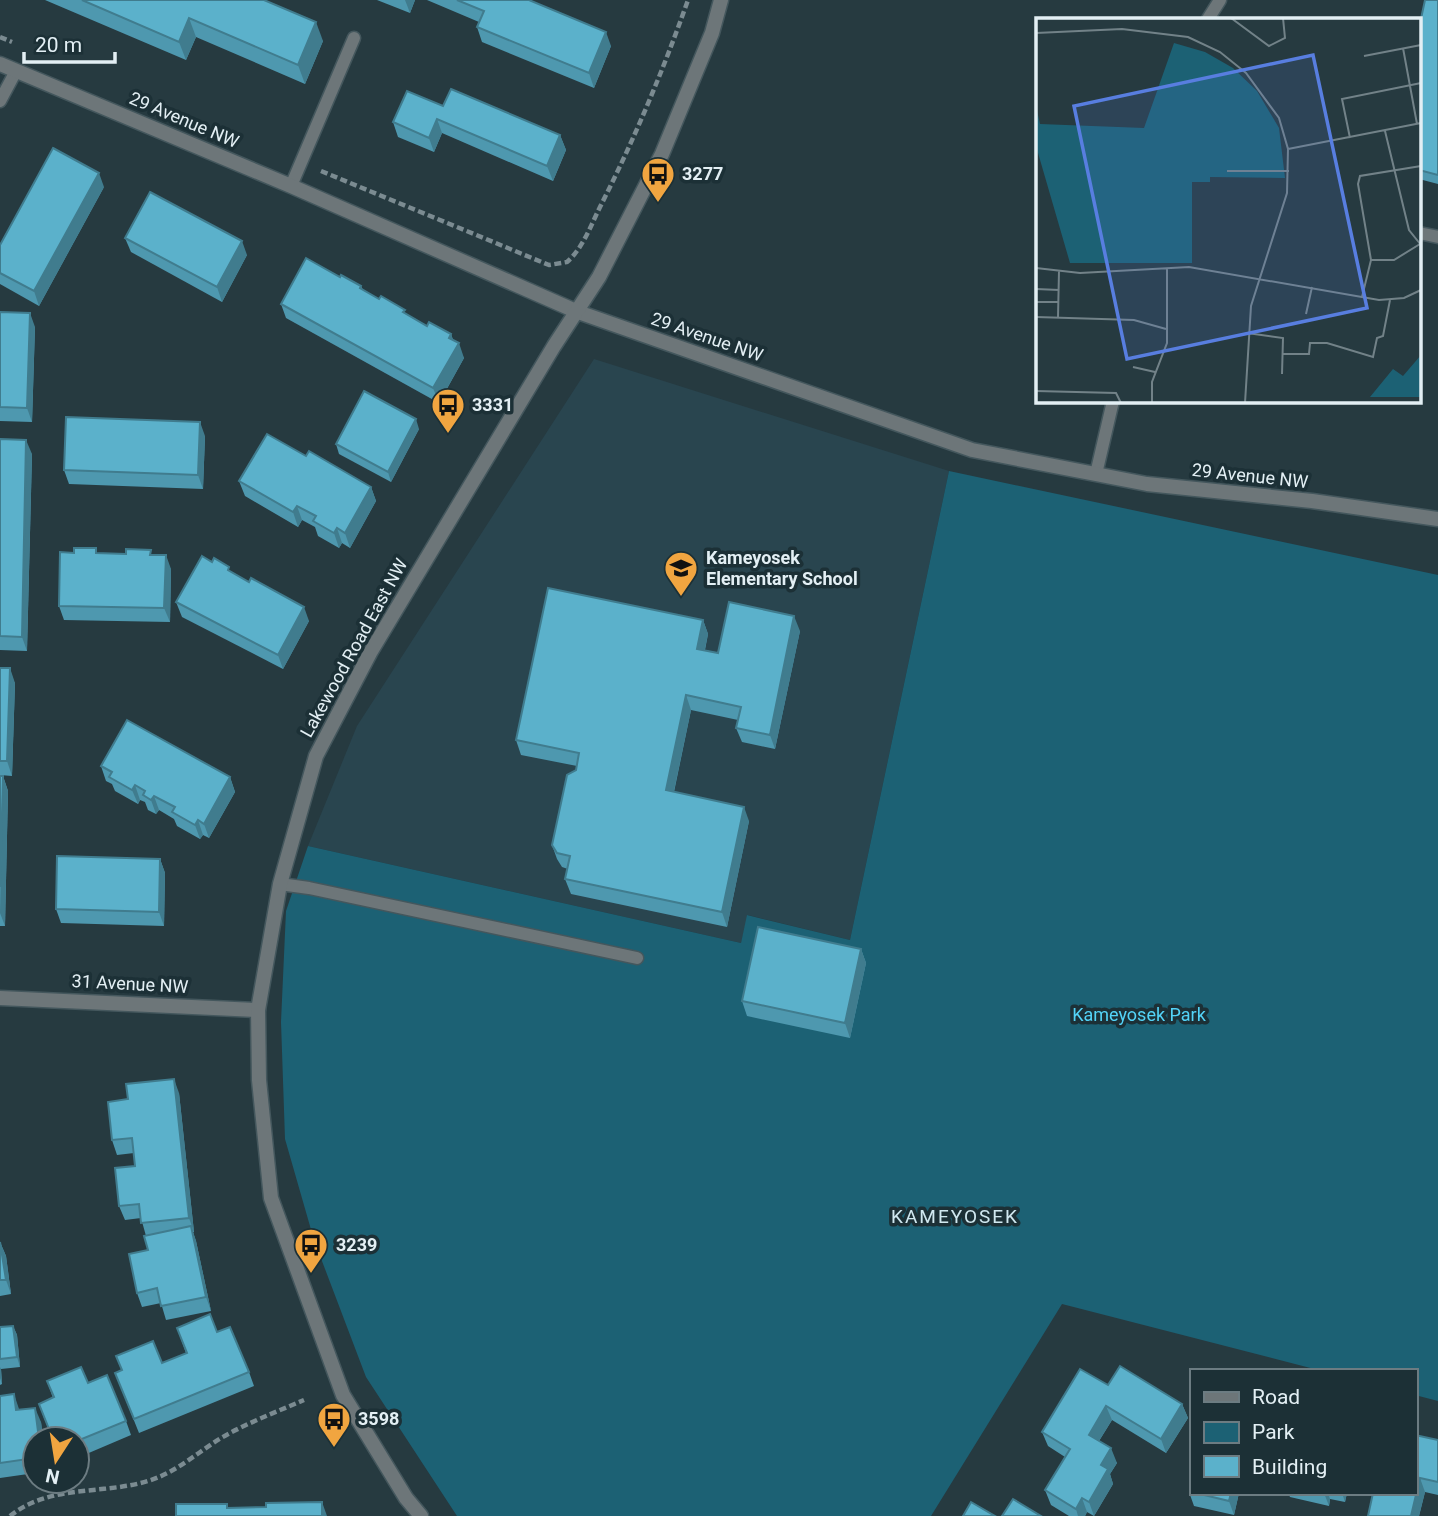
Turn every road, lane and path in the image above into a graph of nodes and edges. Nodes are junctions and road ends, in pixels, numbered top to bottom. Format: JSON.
{"nodes":[{"id":1,"x":688,"y":0,"type":"edge"},
{"id":2,"x":1220,"y":0,"type":"edge"},
{"id":3,"x":717,"y":1,"type":"edge"},
{"id":4,"x":1209,"y":18,"type":"edge"},
{"id":5,"x":0,"y":37,"type":"edge"},
{"id":6,"x":354,"y":38,"type":"dead end"},
{"id":7,"x":20,"y":46,"type":"dead end"},
{"id":8,"x":0,"y":64,"type":"edge"},
{"id":9,"x":16,"y":71,"type":"junction"},
{"id":10,"x":0,"y":101,"type":"edge"},
{"id":11,"x":301,"y":163,"type":"junction"},
{"id":12,"x":291,"y":186,"type":"junction"},
{"id":13,"x":1420,"y":233,"type":"edge"},
{"id":14,"x":1438,"y":237,"type":"edge"},
{"id":15,"x":578,"y":312,"type":"junction"},
{"id":16,"x":1113,"y":402,"type":"edge"},
{"id":17,"x":1096,"y":474,"type":"junction"},
{"id":18,"x":1438,"y":519,"type":"edge"},
{"id":19,"x":280,"y":884,"type":"junction"},
{"id":20,"x":637,"y":958,"type":"dead end"},
{"id":21,"x":0,"y":998,"type":"edge"},
{"id":22,"x":258,"y":1010,"type":"junction"},
{"id":23,"x":304,"y":1400,"type":"dead end"},
{"id":24,"x":10,"y":1516,"type":"edge"},
{"id":25,"x":421,"y":1516,"type":"edge"}],
"edges":[{"from":1,"to":11,"type":"path"},
{"from":2,"to":4,"type":"lane"},
{"from":3,"to":15,"type":"street","name":"Lakewood Road East NW"},
{"from":5,"to":7,"type":"path"},
{"from":6,"to":11,"type":"lane"},
{"from":8,"to":9,"type":"street","name":"29 Avenue NW"},
{"from":9,"to":10,"type":"lane"},
{"from":9,"to":12,"type":"street","name":"29 Avenue NW"},
{"from":11,"to":12,"type":"lane"},
{"from":12,"to":15,"type":"street","name":"29 Avenue NW"},
{"from":13,"to":14,"type":"lane"},
{"from":15,"to":17,"type":"street","name":"29 Avenue NW"},
{"from":15,"to":19,"type":"street","name":"Lakewood Road East NW"},
{"from":16,"to":17,"type":"lane"},
{"from":17,"to":18,"type":"street","name":"29 Avenue NW"},
{"from":19,"to":20,"type":"lane"},
{"from":19,"to":22,"type":"street","name":"Lakewood Road East NW"},
{"from":21,"to":22,"type":"street","name":"31 Avenue NW"},
{"from":22,"to":25,"type":"street","name":"Lakewood Road East NW"},
{"from":23,"to":24,"type":"path"}]}
